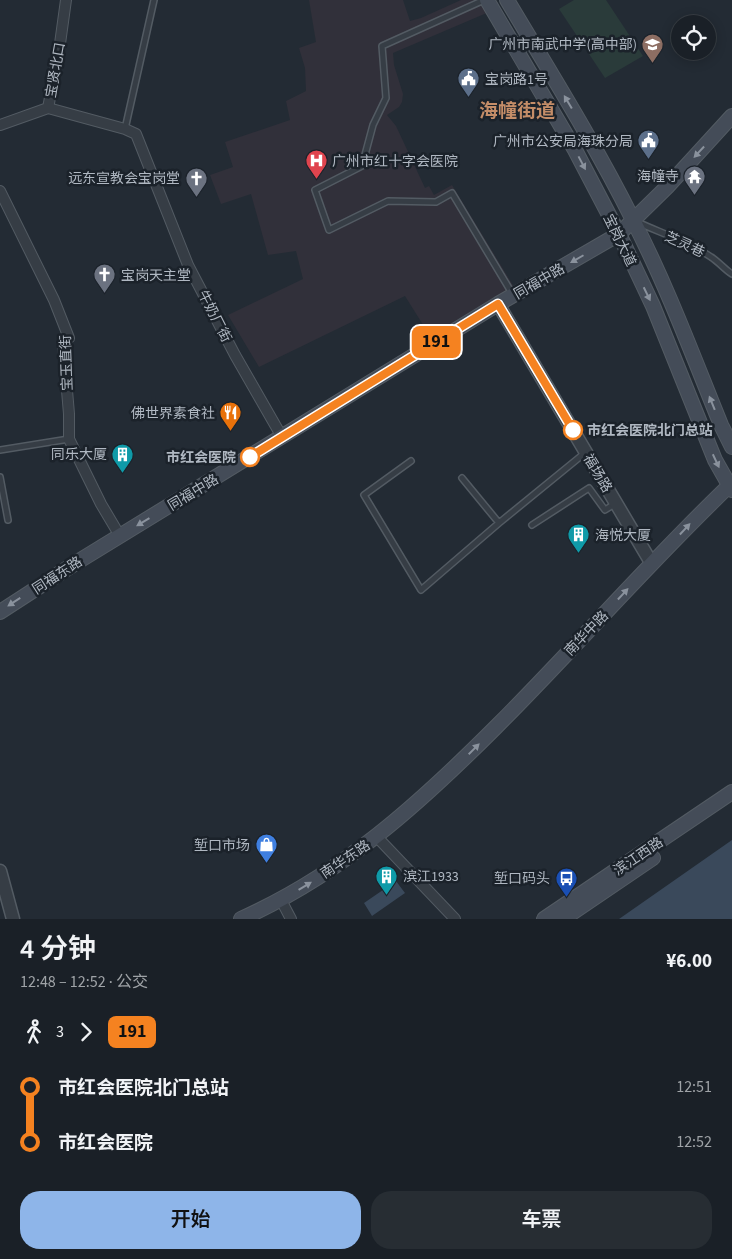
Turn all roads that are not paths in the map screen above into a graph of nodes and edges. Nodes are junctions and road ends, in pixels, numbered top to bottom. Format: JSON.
{"nodes":[{"id":1,"x":66,"y":0,"type":"edge"},
{"id":2,"x":154,"y":0,"type":"edge"},
{"id":3,"x":485,"y":0,"type":"edge"},
{"id":4,"x":507,"y":0,"type":"edge"},
{"id":5,"x":48,"y":108,"type":"junction"},
{"id":6,"x":732,"y":116,"type":"edge"},
{"id":7,"x":0,"y":125,"type":"edge"},
{"id":8,"x":125,"y":129,"type":"junction"},
{"id":9,"x":136,"y":134,"type":"joint"},
{"id":10,"x":0,"y":191,"type":"edge"},
{"id":11,"x":634,"y":221,"type":"junction"},
{"id":12,"x":619,"y":234,"type":"junction"},
{"id":13,"x":732,"y":274,"type":"edge"},
{"id":14,"x":513,"y":296,"type":"junction"},
{"id":15,"x":498,"y":304,"type":"junction"},
{"id":16,"x":282,"y":437,"type":"junction"},
{"id":17,"x":69,"y":439,"type":"junction"},
{"id":18,"x":732,"y":447,"type":"edge"},
{"id":19,"x":0,"y":450,"type":"edge"},
{"id":20,"x":586,"y":452,"type":"junction"},
{"id":21,"x":411,"y":461,"type":"dead end"},
{"id":22,"x":0,"y":477,"type":"edge"},
{"id":23,"x":462,"y":478,"type":"dead end"},
{"id":24,"x":731,"y":486,"type":"edge"},
{"id":25,"x":616,"y":503,"type":"junction"},
{"id":26,"x":8,"y":520,"type":"dead end"},
{"id":27,"x":499,"y":523,"type":"junction"},
{"id":28,"x":532,"y":525,"type":"dead end"},
{"id":29,"x":118,"y":538,"type":"junction"},
{"id":30,"x":652,"y":564,"type":"junction"},
{"id":31,"x":0,"y":612,"type":"edge"},
{"id":32,"x":439,"y":783,"type":"joint"},
{"id":33,"x":732,"y":792,"type":"edge"},
{"id":34,"x":732,"y":804,"type":"edge"},
{"id":35,"x":377,"y":837,"type":"junction"},
{"id":36,"x":0,"y":871,"type":"edge"},
{"id":37,"x":280,"y":900,"type":"junction"},
{"id":38,"x":262,"y":910,"type":"junction"},
{"id":39,"x":13,"y":919,"type":"edge"},
{"id":40,"x":241,"y":919,"type":"edge"},
{"id":41,"x":247,"y":919,"type":"edge"},
{"id":42,"x":252,"y":919,"type":"edge"},
{"id":43,"x":291,"y":919,"type":"edge"},
{"id":44,"x":455,"y":919,"type":"edge"},
{"id":45,"x":544,"y":919,"type":"edge"},
{"id":46,"x":563,"y":919,"type":"edge"}],
"edges":[{"from":1,"to":5,"type":"street","name":"宝贤北口"},
{"from":2,"to":8,"type":"lane"},
{"from":3,"to":12,"type":"main road","name":"宝岗大道","one_way":true},
{"from":3,"to":14,"type":"lane"},
{"from":11,"to":4,"type":"main road","name":"宝岗大道","one_way":true},
{"from":5,"to":7,"type":"street"},
{"from":5,"to":8,"type":"street","name":"宝贤北口"},
{"from":6,"to":11,"type":"main road","name":"同福中路","one_way":true},
{"from":8,"to":9,"type":"street","name":"宝贤北口"},
{"from":9,"to":16,"type":"street","name":"牛奶厂街"},
{"from":10,"to":17,"type":"street","name":"宝玉直街"},
{"from":11,"to":12,"type":"main road","name":"同福中路"},
{"from":11,"to":13,"type":"lane","name":"芝灵巷"},
{"from":18,"to":11,"type":"main road","name":"宝岗大道","one_way":true},
{"from":12,"to":14,"type":"main road","name":"同福中路","one_way":true},
{"from":12,"to":24,"type":"main road","name":"宝岗大道","one_way":true},
{"from":14,"to":15,"type":"main road","name":"同福中路"},
{"from":15,"to":16,"type":"main road","name":"同福中路"},
{"from":15,"to":20,"type":"street","name":"福场路"},
{"from":16,"to":29,"type":"main road","name":"同福中路","one_way":true},
{"from":17,"to":19,"type":"lane"},
{"from":17,"to":29,"type":"street","name":"宝玉直街"},
{"from":20,"to":25,"type":"street","name":"福场路"},
{"from":20,"to":27,"type":"lane"},
{"from":21,"to":27,"type":"lane"},
{"from":22,"to":26,"type":"lane"},
{"from":23,"to":27,"type":"lane"},
{"from":30,"to":24,"type":"main road","name":"南华中路","one_way":true},
{"from":25,"to":28,"type":"lane"},
{"from":25,"to":30,"type":"street","name":"福场路"},
{"from":29,"to":31,"type":"main road","name":"同福东路","one_way":true},
{"from":32,"to":30,"type":"main road","name":"南华中路","one_way":true},
{"from":32,"to":35,"type":"main road","name":"南华东路"},
{"from":33,"to":45,"type":"main road","name":"滨江西路"},
{"from":34,"to":46,"type":"main road","name":"滨江西路"},
{"from":37,"to":35,"type":"main road","name":"南华东路","one_way":true},
{"from":35,"to":44,"type":"street"},
{"from":36,"to":39,"type":"street"},
{"from":37,"to":38,"type":"main road","name":"南华东路"},
{"from":37,"to":43,"type":"street"},
{"from":38,"to":40,"type":"main road","name":"南华东路"},
{"from":38,"to":41,"type":"main road"},
{"from":38,"to":42,"type":"street"}]}
